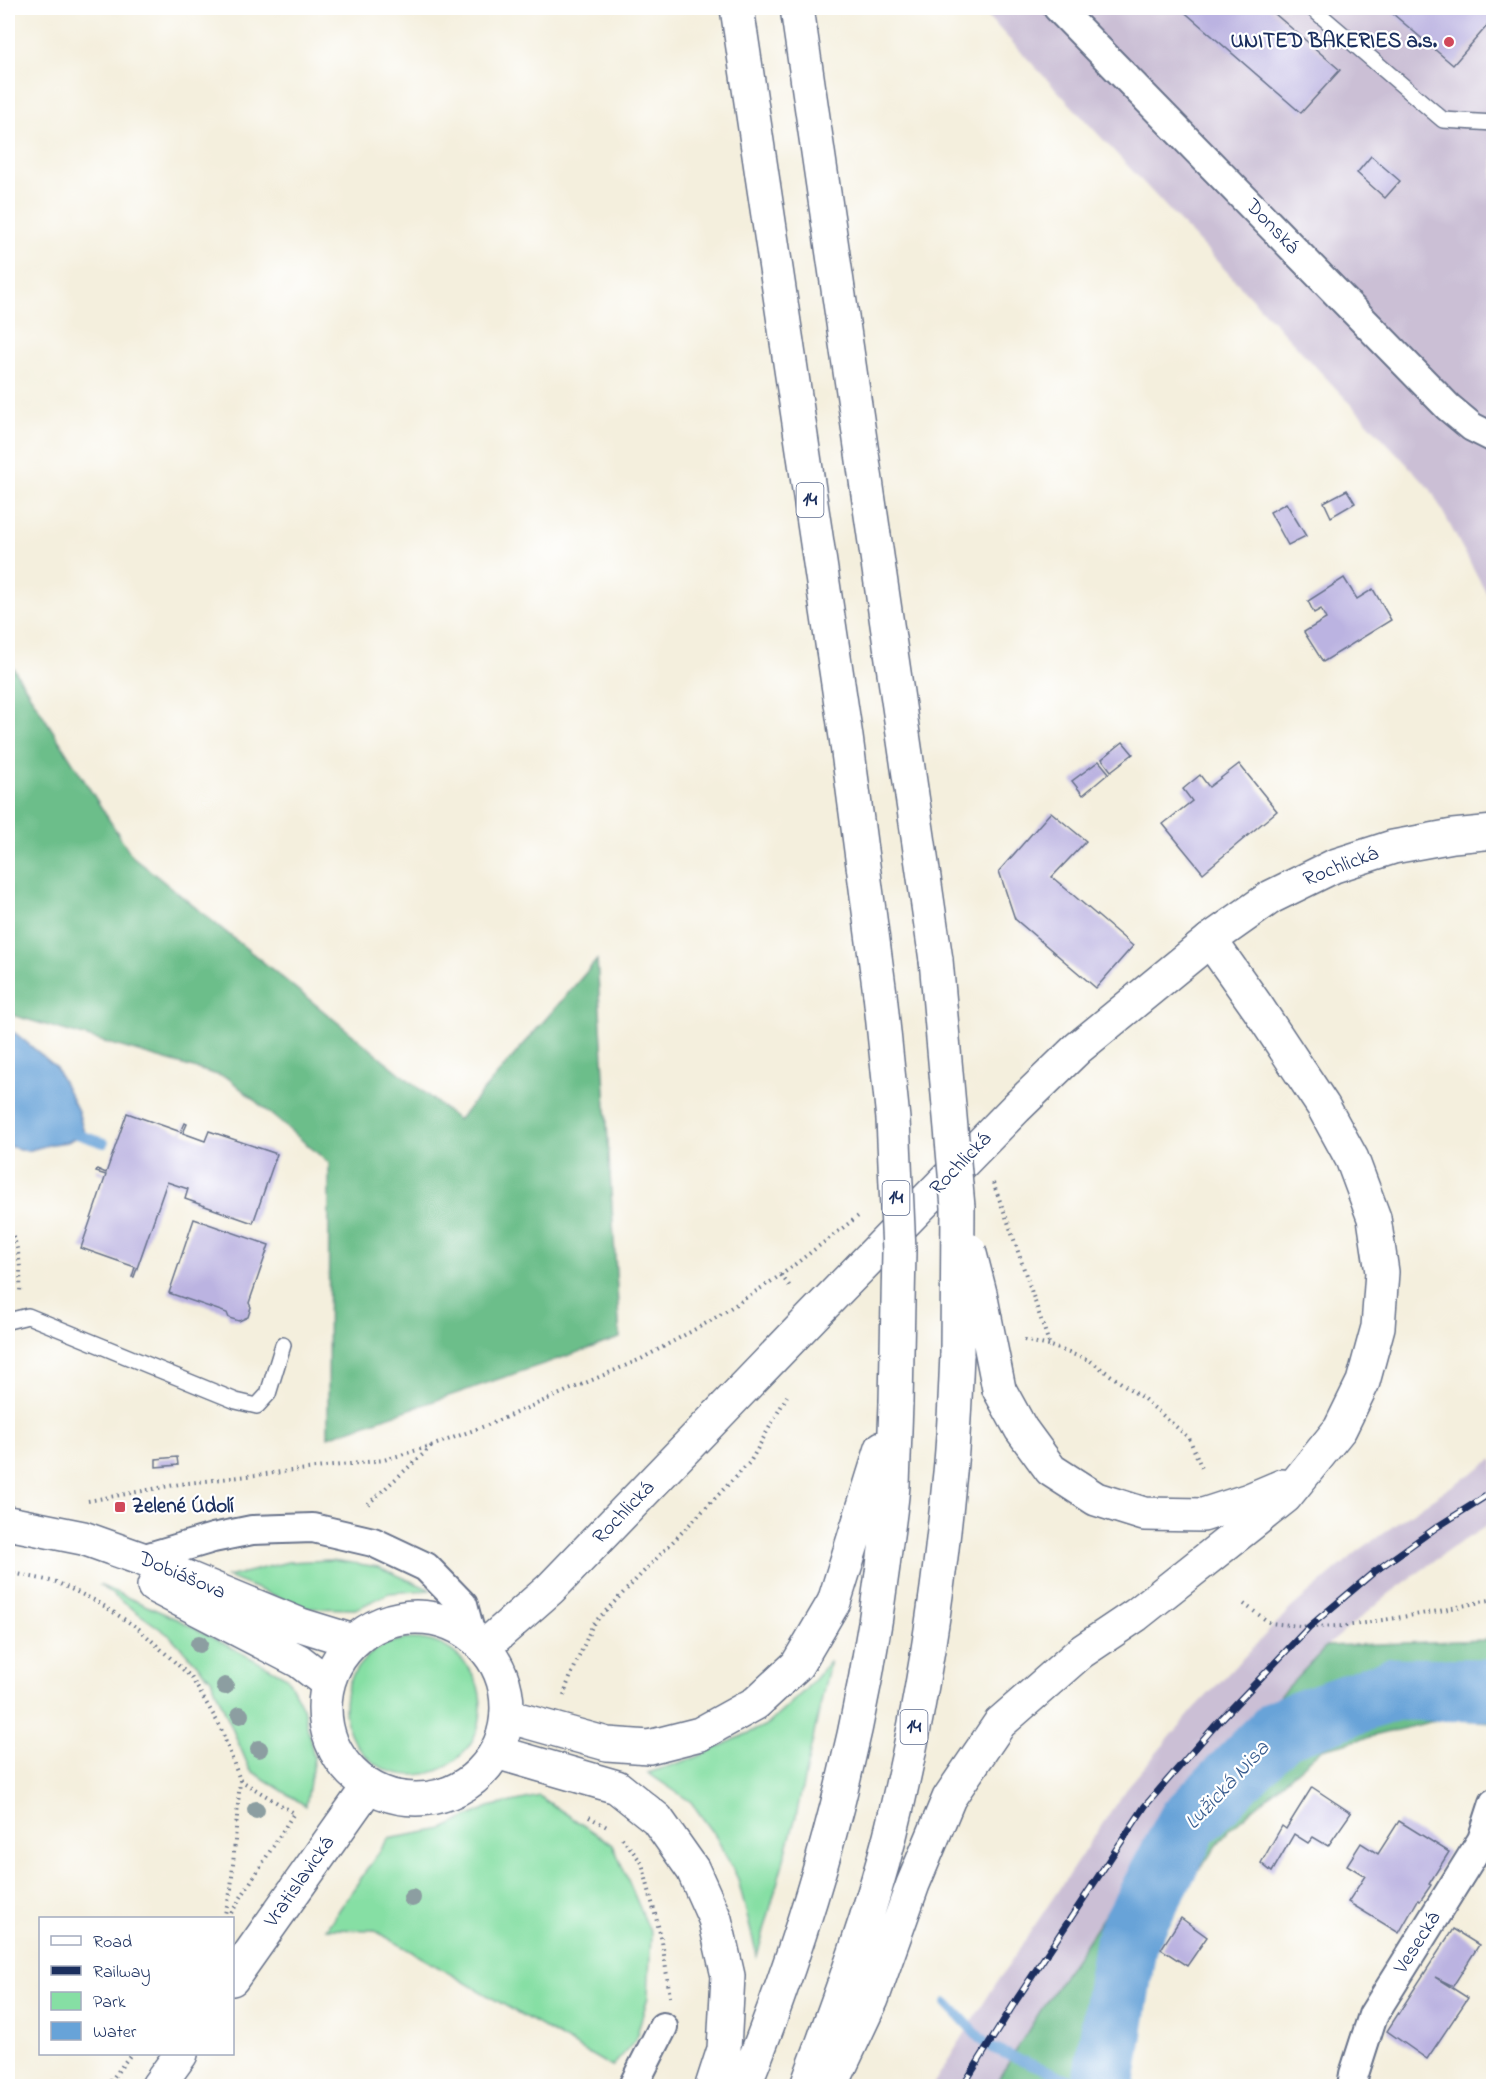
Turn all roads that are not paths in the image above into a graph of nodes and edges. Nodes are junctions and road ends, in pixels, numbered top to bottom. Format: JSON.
{"nodes":[{"id":1,"x":737,"y":8,"type":"edge"},
{"id":2,"x":798,"y":8,"type":"edge"},
{"id":3,"x":1058,"y":8,"type":"edge"},
{"id":4,"x":1312,"y":8,"type":"edge"},
{"id":5,"x":1494,"y":123,"type":"edge"},
{"id":6,"x":1494,"y":438,"type":"edge"},
{"id":7,"x":1494,"y":832,"type":"edge"},
{"id":8,"x":1210,"y":940,"type":"junction"},
{"id":9,"x":958,"y":1207,"type":"junction"},
{"id":10,"x":8,"y":1321,"type":"edge"},
{"id":11,"x":283,"y":1345,"type":"dead end"},
{"id":12,"x":896,"y":1403,"type":"junction"},
{"id":13,"x":1303,"y":1477,"type":"junction"},
{"id":14,"x":8,"y":1523,"type":"edge"},
{"id":15,"x":8,"y":1538,"type":"edge"},
{"id":16,"x":142,"y":1559,"type":"junction"},
{"id":17,"x":353,"y":1641,"type":"junction"},
{"id":18,"x":478,"y":1641,"type":"junction"},
{"id":19,"x":325,"y":1681,"type":"junction"},
{"id":20,"x":507,"y":1716,"type":"junction"},
{"id":21,"x":496,"y":1752,"type":"junction"},
{"id":22,"x":369,"y":1787,"type":"junction"},
{"id":23,"x":1494,"y":1803,"type":"edge"},
{"id":24,"x":234,"y":1976,"type":"edge"},
{"id":25,"x":663,"y":2027,"type":"road end"},
{"id":26,"x":180,"y":2055,"type":"edge"},
{"id":27,"x":158,"y":2086,"type":"edge"},
{"id":28,"x":633,"y":2086,"type":"edge"},
{"id":29,"x":711,"y":2086,"type":"edge"},
{"id":30,"x":744,"y":2086,"type":"edge"},
{"id":31,"x":807,"y":2086,"type":"edge"},
{"id":32,"x":831,"y":2086,"type":"edge"},
{"id":33,"x":1352,"y":2086,"type":"edge"}],
"edges":[{"from":1,"to":12,"type":"main road","number":"14","bridge":true},
{"from":2,"to":9,"type":"main road","number":"14","bridge":true},
{"from":3,"to":6,"type":"street","name":"Donská"},
{"from":4,"to":5,"type":"lane"},
{"from":7,"to":8,"type":"main road","name":"Rochlická"},
{"from":8,"to":13,"type":"main road"},
{"from":8,"to":18,"type":"main road","name":"Rochlická"},
{"from":9,"to":13,"type":"main road","bridge":true},
{"from":9,"to":31,"type":"main road","number":"14","bridge":true},
{"from":10,"to":11,"type":"lane"},
{"from":12,"to":20,"type":"main road"},
{"from":12,"to":30,"type":"main road","number":"14"},
{"from":13,"to":32,"type":"main road"},
{"from":14,"to":16,"type":"main road","name":"Dobiášova"},
{"from":15,"to":19,"type":"main road","name":"Dobiášova"},
{"from":16,"to":17,"type":"main road","name":"Dobiášova"},
{"from":16,"to":18,"type":"street"},
{"from":17,"to":18,"type":"main road"},
{"from":17,"to":19,"type":"main road"},
{"from":18,"to":20,"type":"main road"},
{"from":19,"to":22,"type":"main road"},
{"from":20,"to":21,"type":"main road"},
{"from":21,"to":22,"type":"main road"},
{"from":21,"to":29,"type":"main road"},
{"from":22,"to":24,"type":"main road","name":"Vratislavická"},
{"from":23,"to":33,"type":"street","name":"Vesecká"},
{"from":25,"to":28,"type":"street"},
{"from":26,"to":27,"type":"main road"}]}
